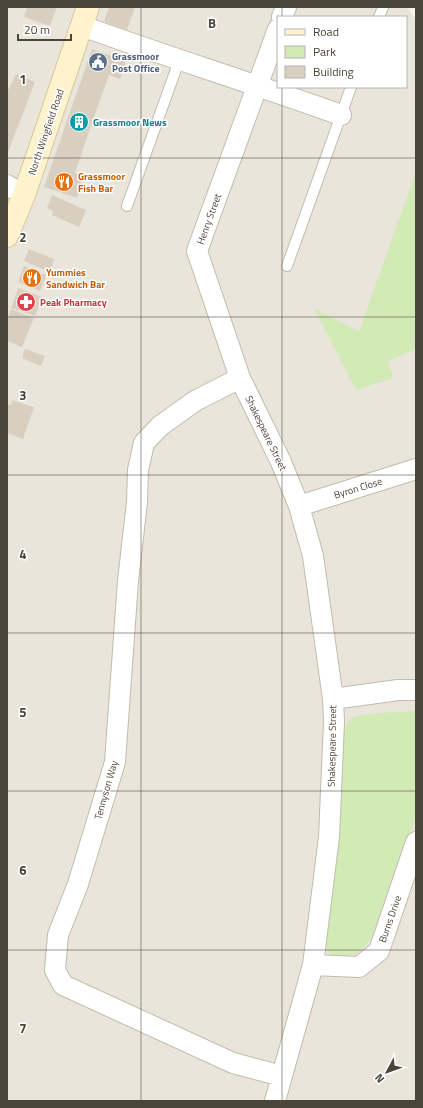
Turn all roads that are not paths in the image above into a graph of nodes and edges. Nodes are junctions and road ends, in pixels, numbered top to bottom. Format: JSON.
{"nodes":[{"id":1,"x":85,"y":17,"type":"edge"},
{"id":2,"x":277,"y":32,"type":"edge"},
{"id":3,"x":179,"y":61,"type":"junction"},
{"id":4,"x":258,"y":85,"type":"junction"},
{"id":5,"x":352,"y":88,"type":"edge"},
{"id":6,"x":341,"y":115,"type":"junction"},
{"id":7,"x":15,"y":190,"type":"edge"},
{"id":8,"x":127,"y":206,"type":"dead end"},
{"id":9,"x":7,"y":236,"type":"edge"},
{"id":10,"x":287,"y":266,"type":"dead end"},
{"id":11,"x":240,"y":378,"type":"junction"},
{"id":12,"x":416,"y":469,"type":"edge"},
{"id":13,"x":299,"y":506,"type":"junction"},
{"id":14,"x":416,"y":690,"type":"edge"},
{"id":15,"x":333,"y":699,"type":"junction"},
{"id":16,"x":415,"y":851,"type":"edge"},
{"id":17,"x":312,"y":965,"type":"junction"},
{"id":18,"x":282,"y":1076,"type":"junction"},
{"id":19,"x":274,"y":1101,"type":"edge"}],
"edges":[{"from":1,"to":3,"type":"street"},
{"from":1,"to":7,"type":"main road","name":"North Wingfield Road"},
{"from":2,"to":4,"type":"street","name":"Henry Street"},
{"from":3,"to":4,"type":"street"},
{"from":3,"to":8,"type":"lane"},
{"from":4,"to":6,"type":"street"},
{"from":4,"to":11,"type":"street","name":"Henry Street"},
{"from":5,"to":6,"type":"lane"},
{"from":6,"to":10,"type":"lane"},
{"from":7,"to":9,"type":"main road","name":"North Wingfield Road"},
{"from":11,"to":13,"type":"street","name":"Shakespeare Street"},
{"from":11,"to":18,"type":"street","name":"Tennyson Way"},
{"from":12,"to":13,"type":"street","name":"Byron Close"},
{"from":13,"to":15,"type":"street","name":"Shakespeare Street"},
{"from":14,"to":15,"type":"street"},
{"from":15,"to":17,"type":"street","name":"Shakespeare Street"},
{"from":16,"to":17,"type":"street","name":"Burns Drive"},
{"from":17,"to":18,"type":"street","name":"Shakespeare Street"},
{"from":18,"to":19,"type":"street","name":"Shakespeare Street"}]}
